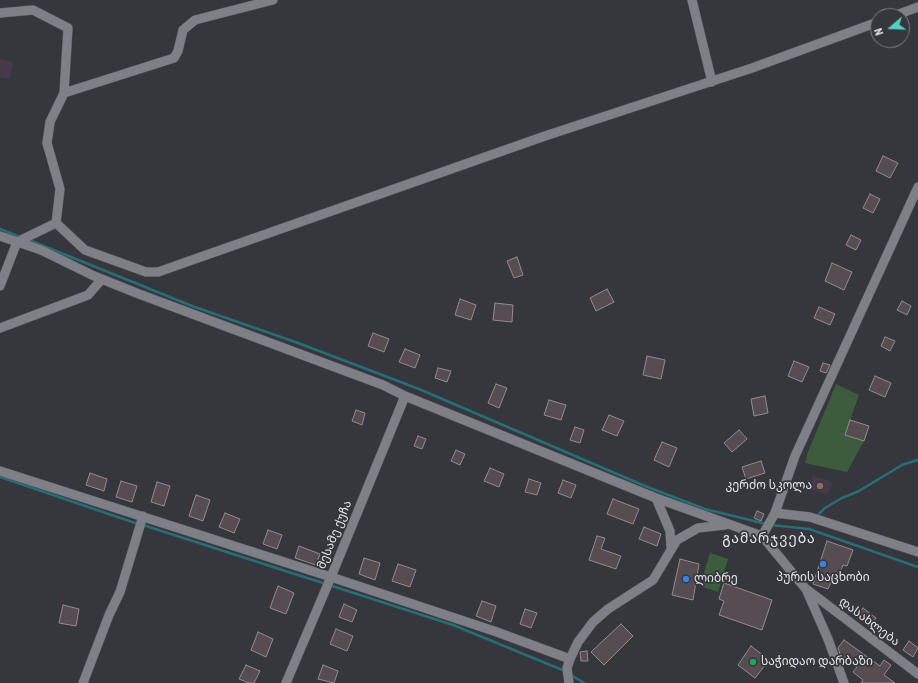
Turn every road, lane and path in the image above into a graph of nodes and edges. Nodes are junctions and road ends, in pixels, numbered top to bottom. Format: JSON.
{"nodes":[{"id":1,"x":273,"y":0,"type":"edge"},
{"id":2,"x":692,"y":0,"type":"edge"},
{"id":3,"x":0,"y":13,"type":"edge"},
{"id":4,"x":870,"y":25,"type":"edge"},
{"id":5,"x":712,"y":82,"type":"junction"},
{"id":6,"x":64,"y":93,"type":"junction"},
{"id":7,"x":918,"y":187,"type":"edge"},
{"id":8,"x":916,"y":198,"type":"edge"},
{"id":9,"x":56,"y":223,"type":"junction"},
{"id":10,"x":0,"y":236,"type":"edge"},
{"id":11,"x":17,"y":242,"type":"junction"},
{"id":12,"x":102,"y":280,"type":"junction"},
{"id":13,"x":0,"y":286,"type":"edge"},
{"id":14,"x":0,"y":328,"type":"edge"},
{"id":15,"x":404,"y":396,"type":"junction"},
{"id":16,"x":0,"y":471,"type":"edge"},
{"id":17,"x":656,"y":498,"type":"junction"},
{"id":18,"x":775,"y":513,"type":"junction"},
{"id":19,"x":143,"y":516,"type":"junction"},
{"id":20,"x":729,"y":525,"type":"junction"},
{"id":21,"x":762,"y":536,"type":"junction"},
{"id":22,"x":671,"y":548,"type":"junction"},
{"id":23,"x":918,"y":552,"type":"edge"},
{"id":24,"x":331,"y":577,"type":"junction"},
{"id":25,"x":805,"y":588,"type":"junction"},
{"id":26,"x":570,"y":659,"type":"junction"},
{"id":27,"x":918,"y":674,"type":"edge"},
{"id":28,"x":83,"y":683,"type":"edge"},
{"id":29,"x":286,"y":683,"type":"edge"},
{"id":30,"x":569,"y":683,"type":"edge"},
{"id":31,"x":844,"y":683,"type":"edge"}],
"edges":[{"from":1,"to":6,"type":"street"},
{"from":2,"to":5,"type":"street"},
{"from":3,"to":6,"type":"street"},
{"from":4,"to":5,"type":"street"},
{"from":5,"to":9,"type":"street"},
{"from":6,"to":9,"type":"street"},
{"from":7,"to":8,"type":"street"},
{"from":8,"to":18,"type":"street"},
{"from":9,"to":11,"type":"street"},
{"from":10,"to":11,"type":"street"},
{"from":11,"to":12,"type":"street"},
{"from":11,"to":13,"type":"street"},
{"from":12,"to":14,"type":"street"},
{"from":12,"to":15,"type":"street"},
{"from":15,"to":17,"type":"street"},
{"from":15,"to":24,"type":"street","name":"მესამე ქუჩა"},
{"from":16,"to":19,"type":"street"},
{"from":17,"to":20,"type":"street"},
{"from":17,"to":22,"type":"street"},
{"from":18,"to":21,"type":"street"},
{"from":18,"to":23,"type":"street"},
{"from":19,"to":24,"type":"street"},
{"from":19,"to":28,"type":"street"},
{"from":20,"to":21,"type":"street"},
{"from":20,"to":22,"type":"street"},
{"from":21,"to":25,"type":"street"},
{"from":22,"to":26,"type":"street"},
{"from":24,"to":26,"type":"street"},
{"from":24,"to":29,"type":"street","name":"მესამე ქუჩა"},
{"from":25,"to":27,"type":"street","name":"დასახლება"},
{"from":25,"to":31,"type":"street"},
{"from":26,"to":30,"type":"street"}]}
